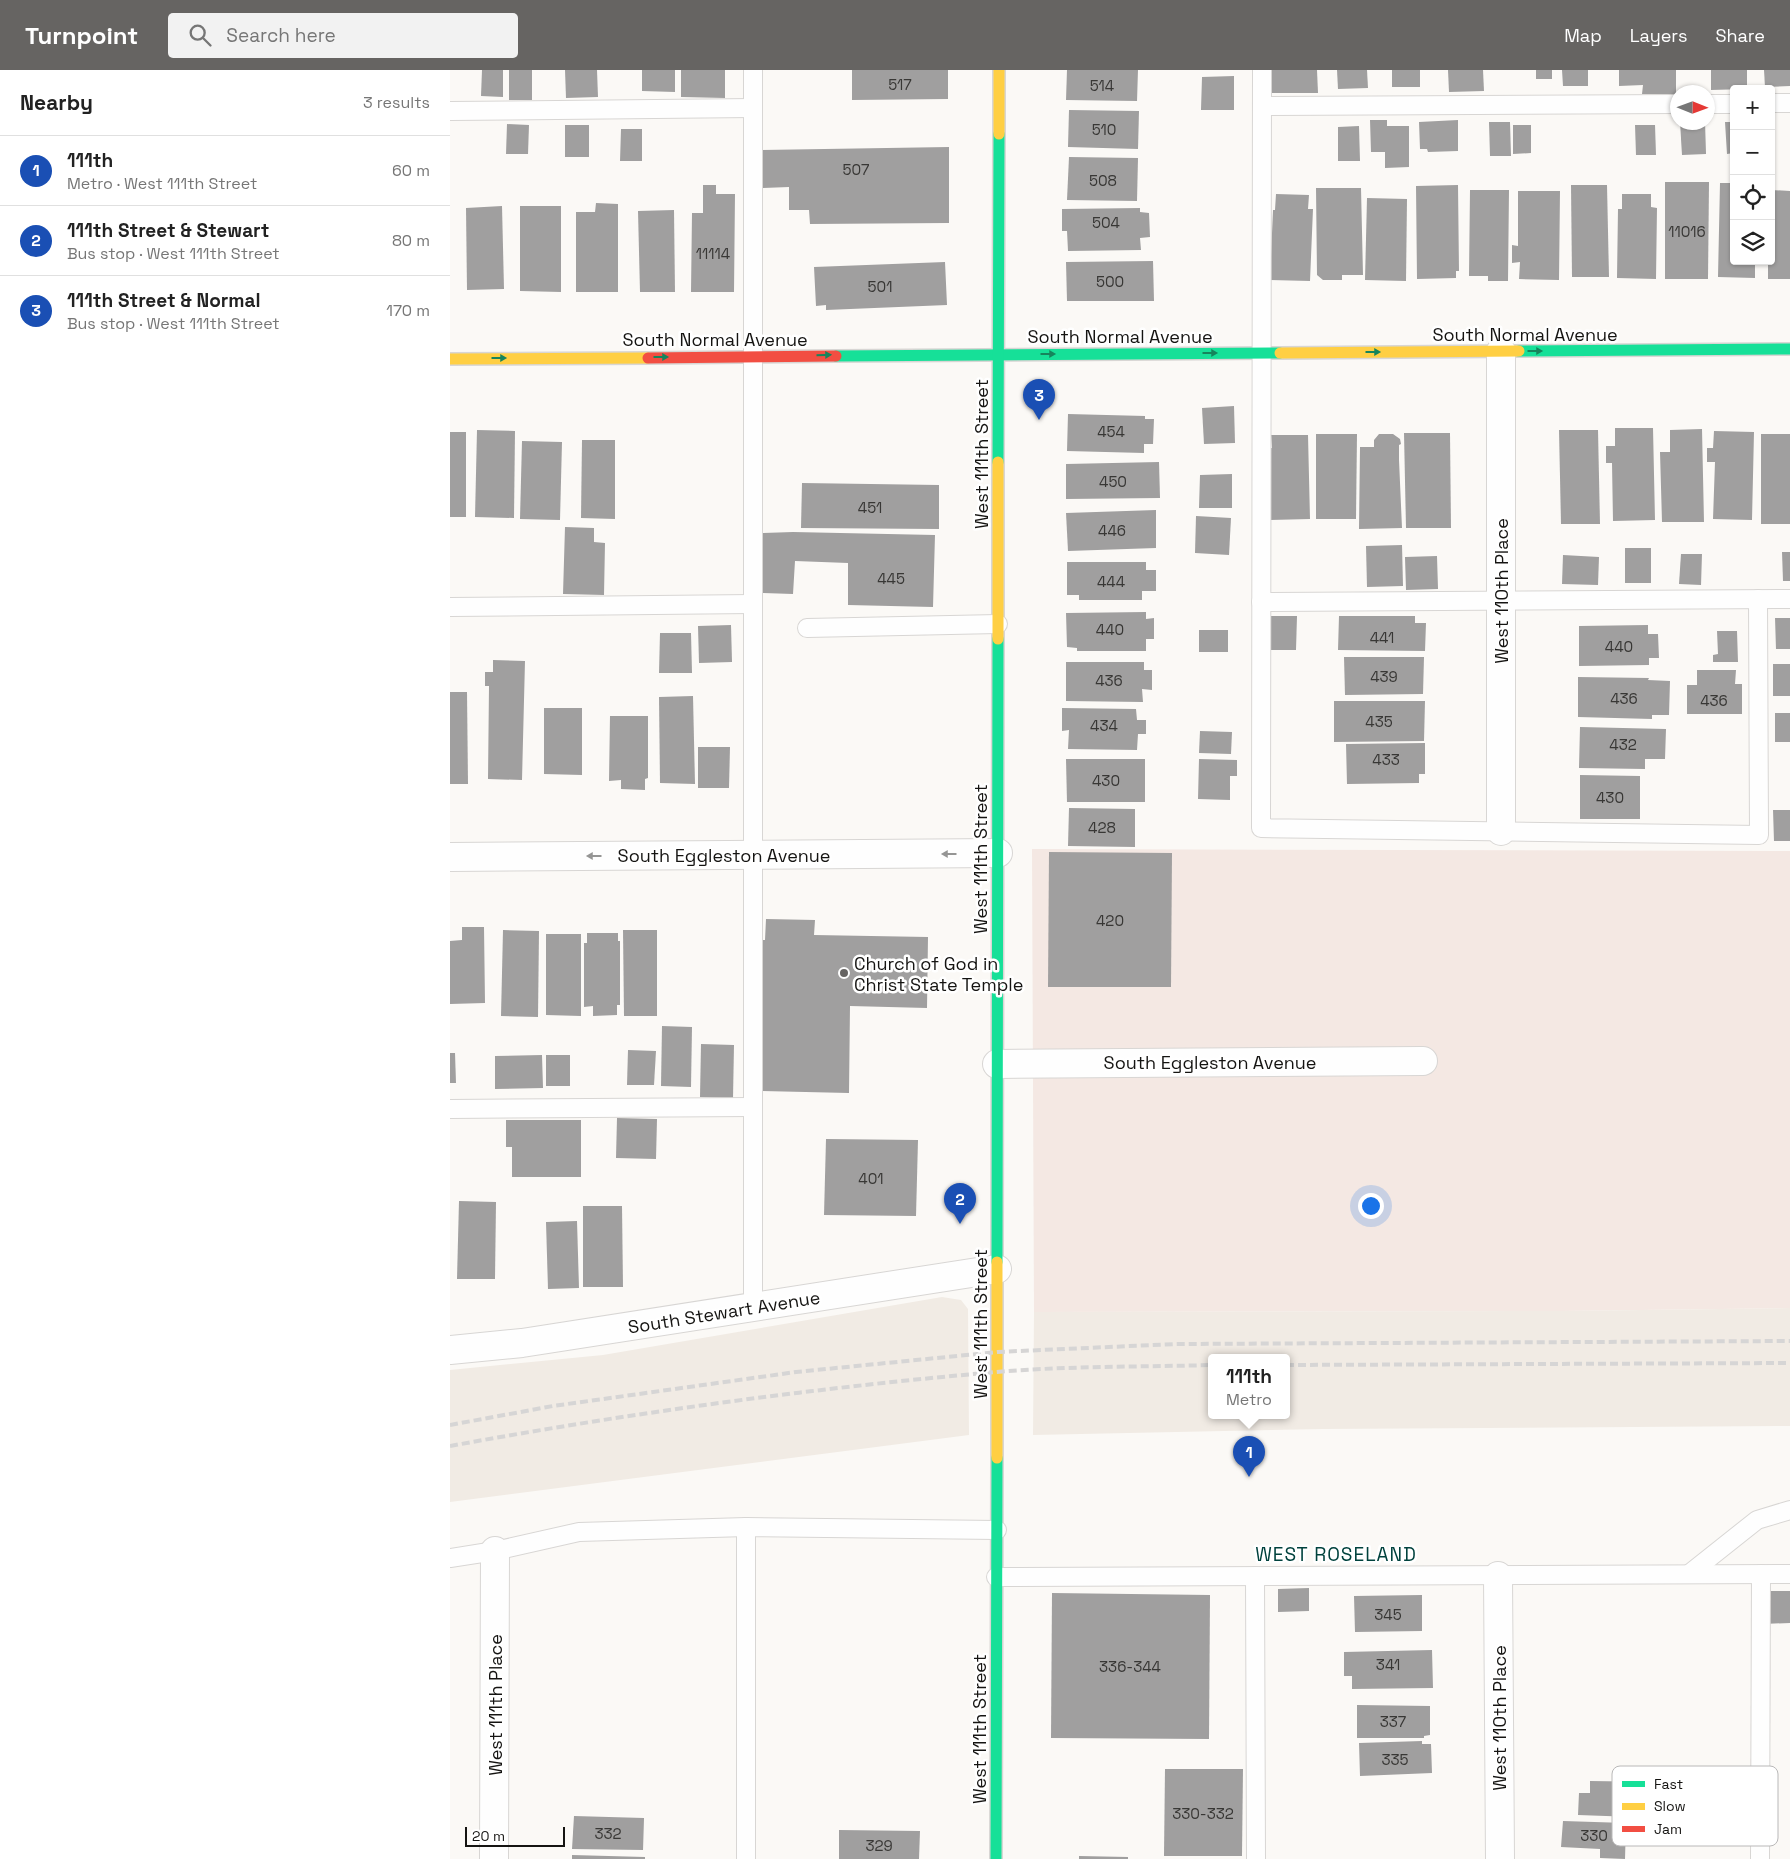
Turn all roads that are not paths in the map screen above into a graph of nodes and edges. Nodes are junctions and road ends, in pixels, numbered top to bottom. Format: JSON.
{"nodes":[{"id":1,"x":753,"y":70,"type":"edge"},
{"id":2,"x":999,"y":70,"type":"edge"},
{"id":3,"x":1262,"y":70,"type":"edge"},
{"id":4,"x":1775,"y":103,"type":"edge"},
{"id":5,"x":1790,"y":103,"type":"edge"},
{"id":6,"x":1670,"y":104,"type":"edge"},
{"id":7,"x":1715,"y":104,"type":"edge"},
{"id":8,"x":1730,"y":104,"type":"edge"},
{"id":9,"x":1262,"y":106,"type":"junction"},
{"id":10,"x":753,"y":108,"type":"junction"},
{"id":11,"x":450,"y":111,"type":"edge"},
{"id":12,"x":1790,"y":349,"type":"edge"},
{"id":13,"x":1502,"y":351,"type":"junction"},
{"id":14,"x":1261,"y":352,"type":"junction"},
{"id":15,"x":999,"y":354,"type":"junction"},
{"id":16,"x":753,"y":356,"type":"junction"},
{"id":17,"x":450,"y":358,"type":"edge"},
{"id":18,"x":1758,"y":599,"type":"junction"},
{"id":19,"x":1790,"y":599,"type":"edge"},
{"id":20,"x":1502,"y":601,"type":"junction"},
{"id":21,"x":1261,"y":602,"type":"junction"},
{"id":22,"x":753,"y":604,"type":"junction"},
{"id":23,"x":450,"y":607,"type":"edge"},
{"id":24,"x":998,"y":624,"type":"junction"},
{"id":25,"x":808,"y":628,"type":"dead end"},
{"id":26,"x":1501,"y":831,"type":"junction"},
{"id":27,"x":998,"y":853,"type":"junction"},
{"id":28,"x":753,"y":855,"type":"junction"},
{"id":29,"x":450,"y":858,"type":"edge"},
{"id":30,"x":1423,"y":1061,"type":"dead end"},
{"id":31,"x":998,"y":1064,"type":"junction"},
{"id":32,"x":753,"y":1107,"type":"junction"},
{"id":33,"x":450,"y":1109,"type":"edge"},
{"id":34,"x":997,"y":1269,"type":"junction"},
{"id":35,"x":753,"y":1308,"type":"junction"},
{"id":36,"x":450,"y":1350,"type":"edge"},
{"id":37,"x":1790,"y":1510,"type":"edge"},
{"id":38,"x":746,"y":1527,"type":"junction"},
{"id":39,"x":996,"y":1530,"type":"junction"},
{"id":40,"x":495,"y":1552,"type":"junction"},
{"id":41,"x":450,"y":1558,"type":"edge"},
{"id":42,"x":1689,"y":1574,"type":"junction"},
{"id":43,"x":1761,"y":1574,"type":"junction"},
{"id":44,"x":1790,"y":1574,"type":"edge"},
{"id":45,"x":1255,"y":1576,"type":"junction"},
{"id":46,"x":1498,"y":1576,"type":"junction"},
{"id":47,"x":996,"y":1577,"type":"junction"},
{"id":48,"x":1760,"y":1766,"type":"edge"},
{"id":49,"x":1760,"y":1846,"type":"edge"},
{"id":50,"x":494,"y":1859,"type":"edge"},
{"id":51,"x":746,"y":1859,"type":"edge"},
{"id":52,"x":996,"y":1859,"type":"edge"},
{"id":53,"x":1256,"y":1859,"type":"edge"},
{"id":54,"x":1500,"y":1859,"type":"edge"},
{"id":55,"x":1760,"y":1859,"type":"edge"}],
"edges":[{"from":1,"to":10,"type":"lane"},
{"from":2,"to":15,"type":"main road","name":"West 111th Street"},
{"from":3,"to":9,"type":"lane"},
{"from":4,"to":5,"type":"lane"},
{"from":6,"to":9,"type":"lane"},
{"from":7,"to":8,"type":"lane"},
{"from":9,"to":14,"type":"lane"},
{"from":10,"to":11,"type":"lane"},
{"from":10,"to":16,"type":"lane"},
{"from":13,"to":12,"type":"main road","name":"South Normal Avenue","one_way":true},
{"from":14,"to":13,"type":"main road","name":"South Normal Avenue","one_way":true},
{"from":13,"to":20,"type":"street","name":"West 110th Place"},
{"from":15,"to":14,"type":"main road","name":"South Normal Avenue","one_way":true},
{"from":14,"to":21,"type":"lane"},
{"from":16,"to":15,"type":"main road","name":"South Normal Avenue","one_way":true},
{"from":15,"to":24,"type":"main road","name":"West 111th Street"},
{"from":17,"to":16,"type":"main road","name":"South Normal Avenue","one_way":true},
{"from":16,"to":22,"type":"lane"},
{"from":18,"to":19,"type":"lane"},
{"from":18,"to":20,"type":"lane"},
{"from":18,"to":26,"type":"lane"},
{"from":20,"to":21,"type":"lane"},
{"from":20,"to":26,"type":"street","name":"West 110th Place"},
{"from":21,"to":26,"type":"lane"},
{"from":22,"to":23,"type":"lane"},
{"from":22,"to":28,"type":"lane"},
{"from":24,"to":25,"type":"lane"},
{"from":24,"to":27,"type":"main road","name":"West 111th Street"},
{"from":27,"to":28,"type":"street","name":"South Eggleston Avenue","one_way":true},
{"from":27,"to":31,"type":"main road","name":"West 111th Street"},
{"from":28,"to":29,"type":"street","name":"South Eggleston Avenue","one_way":true},
{"from":28,"to":32,"type":"lane"},
{"from":30,"to":31,"type":"street","name":"South Eggleston Avenue"},
{"from":31,"to":34,"type":"main road","name":"West 111th Street"},
{"from":32,"to":33,"type":"lane"},
{"from":32,"to":35,"type":"lane"},
{"from":34,"to":35,"type":"street","name":"South Stewart Avenue"},
{"from":34,"to":39,"type":"main road","name":"West 111th Street"},
{"from":35,"to":36,"type":"street","name":"South Stewart Avenue"},
{"from":37,"to":42,"type":"lane"},
{"from":38,"to":39,"type":"lane"},
{"from":38,"to":40,"type":"lane"},
{"from":38,"to":51,"type":"lane"},
{"from":39,"to":47,"type":"main road","name":"West 111th Street"},
{"from":40,"to":41,"type":"lane"},
{"from":40,"to":50,"type":"street","name":"West 111th Place"},
{"from":42,"to":43,"type":"lane"},
{"from":42,"to":46,"type":"lane"},
{"from":43,"to":44,"type":"lane"},
{"from":43,"to":48,"type":"lane"},
{"from":45,"to":46,"type":"lane"},
{"from":45,"to":47,"type":"lane"},
{"from":45,"to":53,"type":"lane"},
{"from":46,"to":54,"type":"street","name":"West 110th Place"},
{"from":47,"to":52,"type":"main road","name":"West 111th Street"},
{"from":49,"to":55,"type":"lane"}]}
